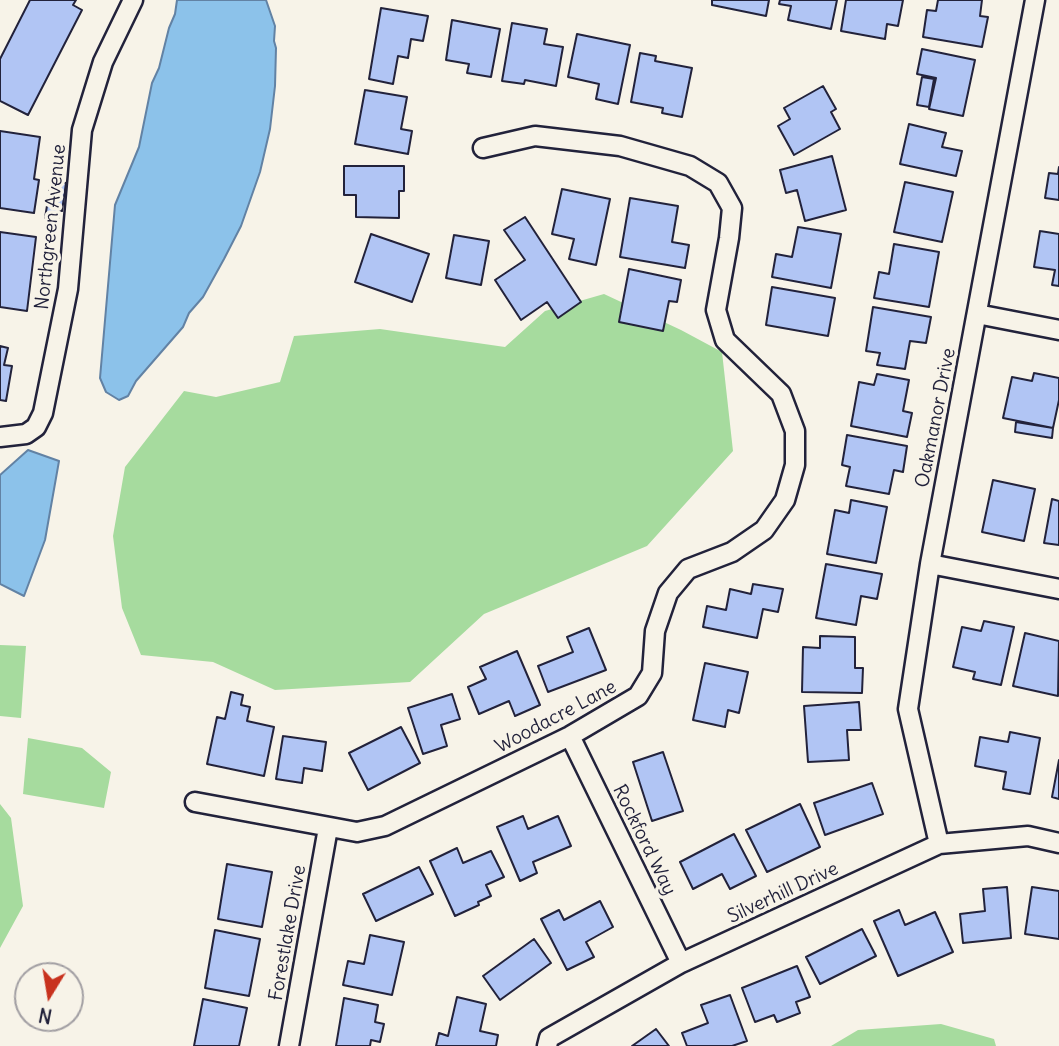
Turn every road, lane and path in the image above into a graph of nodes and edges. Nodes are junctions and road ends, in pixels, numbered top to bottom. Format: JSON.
{"nodes":[{"id":1,"x":133,"y":0,"type":"edge"},
{"id":2,"x":1035,"y":0,"type":"edge"},
{"id":3,"x":483,"y":148,"type":"dead end"},
{"id":4,"x":977,"y":314,"type":"junction"},
{"id":5,"x":1059,"y":330,"type":"edge"},
{"id":6,"x":0,"y":437,"type":"edge"},
{"id":7,"x":930,"y":564,"type":"junction"},
{"id":8,"x":1059,"y":589,"type":"edge"},
{"id":9,"x":570,"y":736,"type":"junction"},
{"id":10,"x":195,"y":802,"type":"dead end"},
{"id":11,"x":328,"y":828,"type":"junction"},
{"id":12,"x":1059,"y":843,"type":"edge"},
{"id":13,"x":939,"y":844,"type":"junction"},
{"id":14,"x":681,"y":963,"type":"junction"},
{"id":15,"x":289,"y":1046,"type":"edge"},
{"id":16,"x":547,"y":1046,"type":"edge"}],
"edges":[{"from":1,"to":6,"type":"street","name":"Northgreen Avenue"},
{"from":2,"to":4,"type":"street","name":"Oakmanor Drive"},
{"from":3,"to":9,"type":"street","name":"Woodacre Lane"},
{"from":4,"to":5,"type":"street"},
{"from":4,"to":7,"type":"street","name":"Oakmanor Drive"},
{"from":7,"to":8,"type":"street"},
{"from":7,"to":13,"type":"street","name":"Oakmanor Drive"},
{"from":9,"to":11,"type":"street","name":"Woodacre Lane"},
{"from":9,"to":14,"type":"street","name":"Rockford Way"},
{"from":10,"to":11,"type":"street","name":"Woodacre Lane"},
{"from":11,"to":15,"type":"street","name":"Forestlake Drive"},
{"from":12,"to":13,"type":"street","name":"Silverhill Drive"},
{"from":13,"to":14,"type":"street","name":"Silverhill Drive"},
{"from":14,"to":16,"type":"street","name":"Silverhill Drive"}]}
